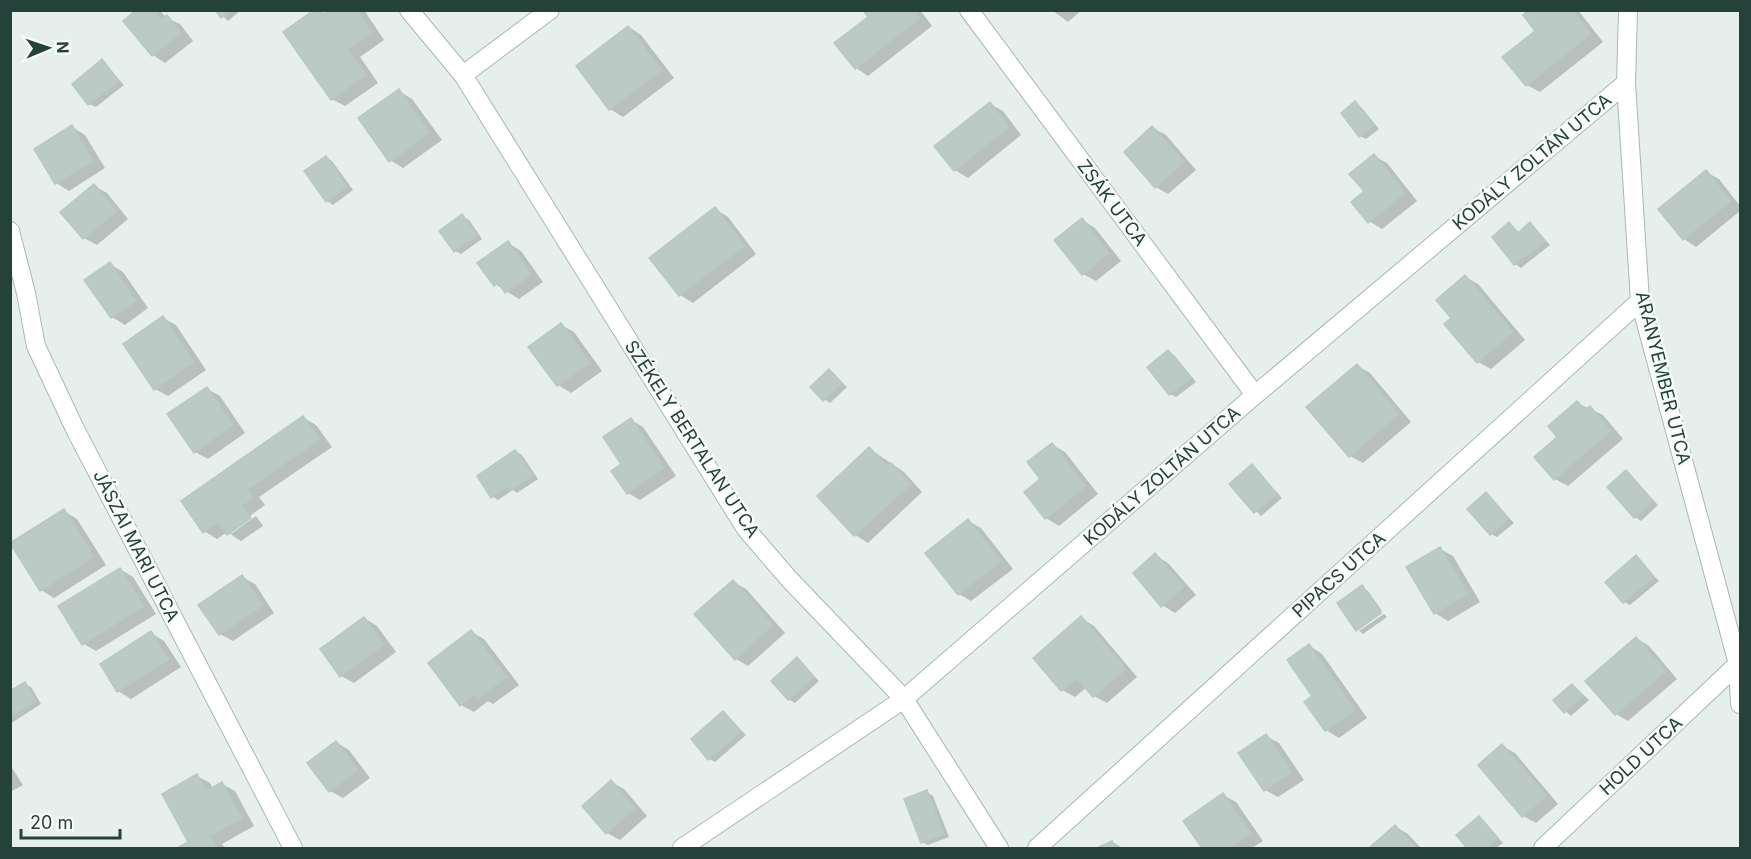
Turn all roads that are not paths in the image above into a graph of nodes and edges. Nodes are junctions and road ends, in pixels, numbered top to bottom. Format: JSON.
{"nodes":[{"id":1,"x":409,"y":10,"type":"edge"},
{"id":2,"x":550,"y":10,"type":"edge"},
{"id":3,"x":969,"y":10,"type":"edge"},
{"id":4,"x":1628,"y":10,"type":"edge"},
{"id":5,"x":463,"y":75,"type":"junction"},
{"id":6,"x":1626,"y":83,"type":"junction"},
{"id":7,"x":10,"y":231,"type":"edge"},
{"id":8,"x":1640,"y":301,"type":"junction"},
{"id":9,"x":1255,"y":395,"type":"junction"},
{"id":10,"x":1739,"y":663,"type":"edge"},
{"id":11,"x":904,"y":699,"type":"junction"},
{"id":12,"x":1740,"y":704,"type":"edge"},
{"id":13,"x":293,"y":849,"type":"edge"},
{"id":14,"x":682,"y":849,"type":"edge"},
{"id":15,"x":999,"y":849,"type":"edge"},
{"id":16,"x":1037,"y":849,"type":"edge"},
{"id":17,"x":1543,"y":849,"type":"edge"}],
"edges":[{"from":1,"to":5,"type":"street","name":"SZÉKELY BERTALAN UTCA"},
{"from":2,"to":5,"type":"street"},
{"from":3,"to":9,"type":"street","name":"ZSÁK UTCA"},
{"from":4,"to":6,"type":"street","name":"ARANYEMBER UTCA"},
{"from":5,"to":11,"type":"street","name":"SZÉKELY BERTALAN UTCA"},
{"from":6,"to":8,"type":"street","name":"ARANYEMBER UTCA"},
{"from":6,"to":9,"type":"street","name":"KODÁLY ZOLTÁN UTCA"},
{"from":7,"to":13,"type":"street","name":"JÁSZAI MARI UTCA"},
{"from":8,"to":10,"type":"street","name":"ARANYEMBER UTCA"},
{"from":8,"to":16,"type":"street","name":"PIPACS UTCA"},
{"from":9,"to":11,"type":"street","name":"KODÁLY ZOLTÁN UTCA"},
{"from":10,"to":12,"type":"street","name":"ARANYEMBER UTCA"},
{"from":10,"to":17,"type":"street","name":"HOLD UTCA"},
{"from":11,"to":14,"type":"street","name":"KODÁLY ZOLTÁN UTCA"},
{"from":11,"to":15,"type":"street","name":"SZÉKELY BERTALAN UTCA"}]}
